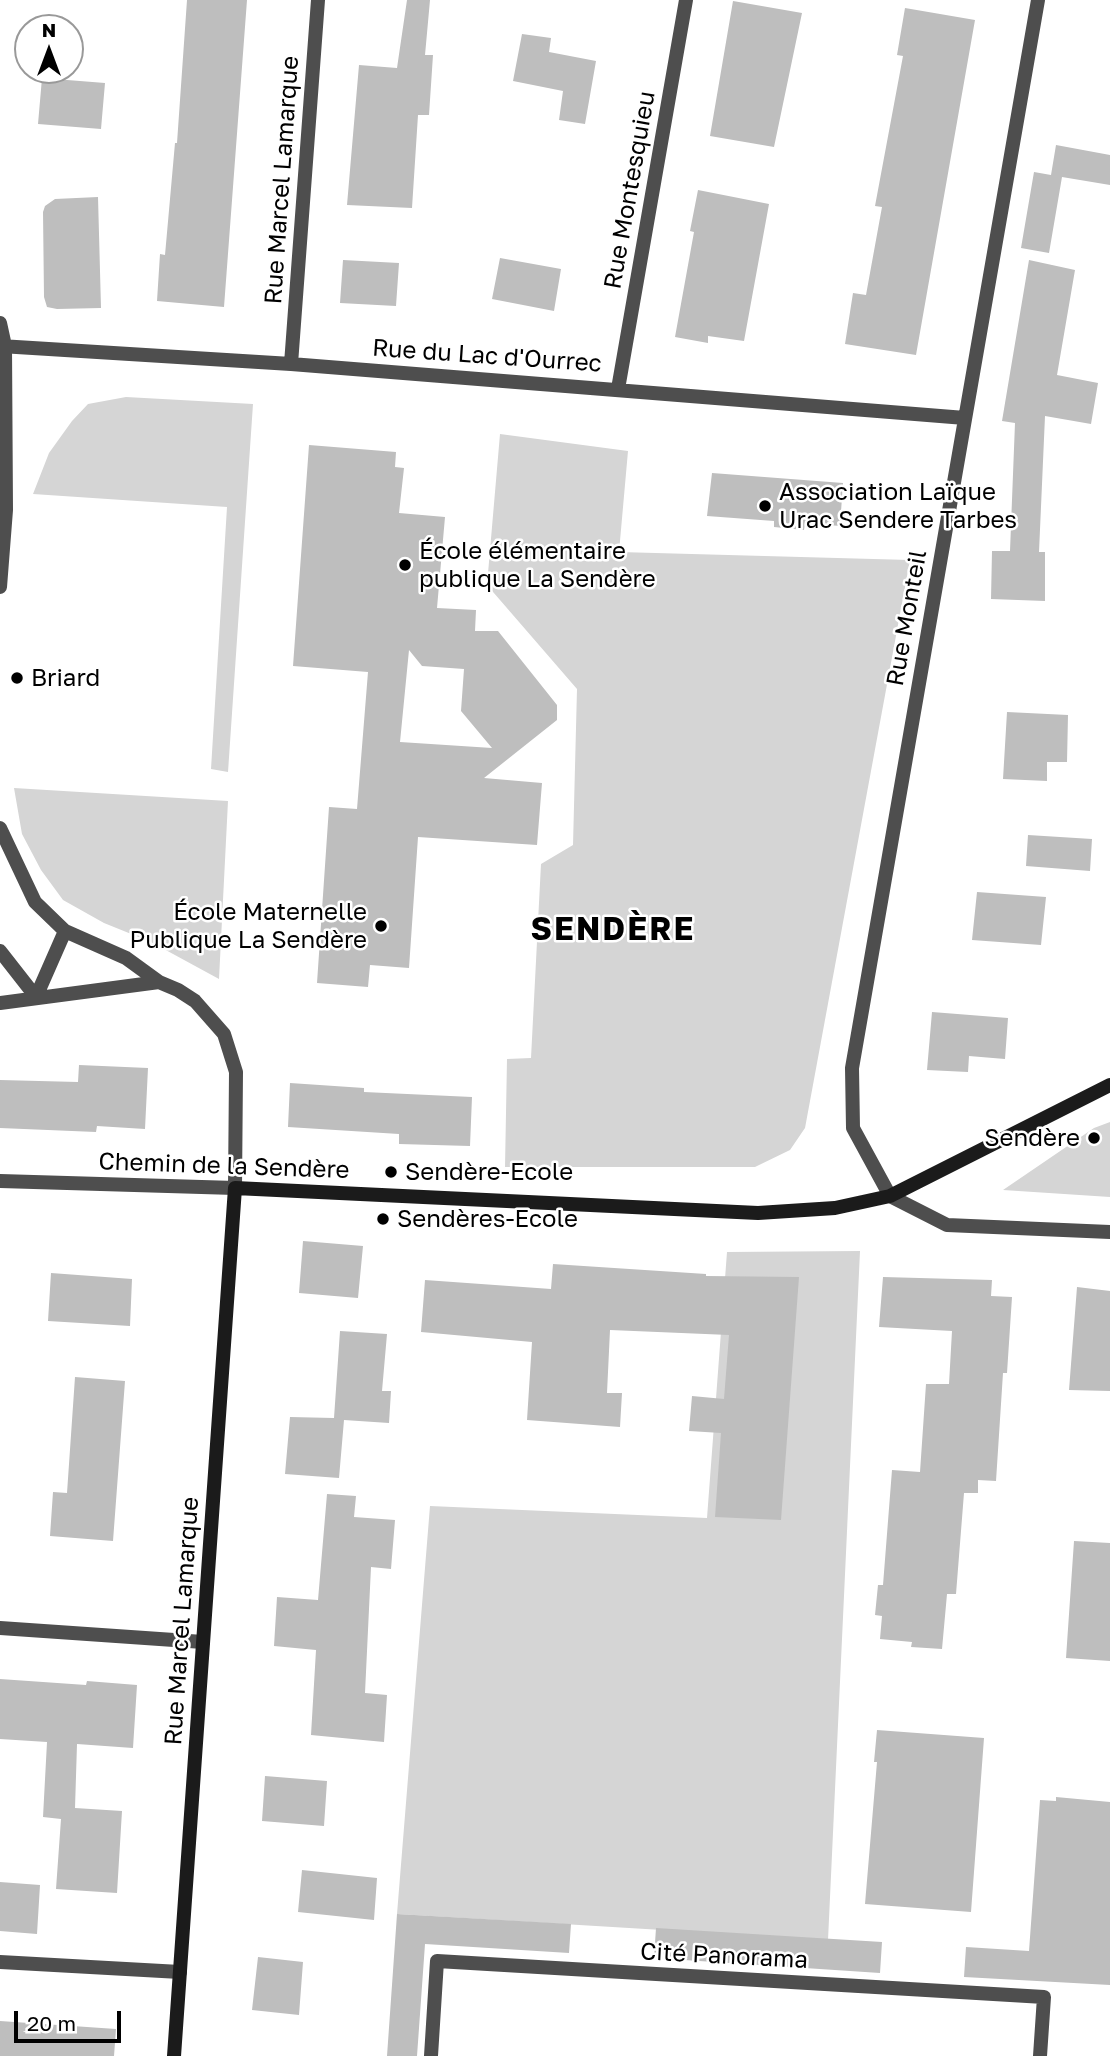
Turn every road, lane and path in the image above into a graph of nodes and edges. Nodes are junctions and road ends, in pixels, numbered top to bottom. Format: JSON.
{"nodes":[{"id":1,"x":318,"y":0,"type":"edge"},
{"id":2,"x":686,"y":0,"type":"edge"},
{"id":3,"x":1038,"y":0,"type":"edge"},
{"id":4,"x":0,"y":323,"type":"edge"},
{"id":5,"x":3,"y":346,"type":"edge"},
{"id":6,"x":291,"y":364,"type":"junction"},
{"id":7,"x":618,"y":389,"type":"junction"},
{"id":8,"x":965,"y":418,"type":"junction"},
{"id":9,"x":0,"y":587,"type":"edge"},
{"id":10,"x":0,"y":828,"type":"edge"},
{"id":11,"x":65,"y":931,"type":"junction"},
{"id":12,"x":0,"y":951,"type":"edge"},
{"id":13,"x":159,"y":982,"type":"junction"},
{"id":14,"x":36,"y":997,"type":"junction"},
{"id":15,"x":0,"y":1003,"type":"edge"},
{"id":16,"x":1110,"y":1085,"type":"edge"},
{"id":17,"x":0,"y":1181,"type":"edge"},
{"id":18,"x":235,"y":1188,"type":"junction"},
{"id":19,"x":890,"y":1196,"type":"junction"},
{"id":20,"x":1110,"y":1232,"type":"edge"},
{"id":21,"x":0,"y":1628,"type":"edge"},
{"id":22,"x":203,"y":1642,"type":"junction"},
{"id":23,"x":0,"y":1962,"type":"edge"},
{"id":24,"x":180,"y":1972,"type":"junction"},
{"id":25,"x":174,"y":2056,"type":"edge"},
{"id":26,"x":431,"y":2056,"type":"edge"},
{"id":27,"x":1040,"y":2056,"type":"edge"}],
"edges":[{"from":1,"to":6,"type":"street","name":"Rue Marcel Lamarque"},
{"from":2,"to":7,"type":"street","name":"Rue Montesquieu"},
{"from":3,"to":8,"type":"street","name":"Rue Monteil"},
{"from":4,"to":5,"type":"street"},
{"from":5,"to":6,"type":"street","name":"Rue du Lac d'Ourrec"},
{"from":5,"to":9,"type":"street"},
{"from":6,"to":7,"type":"street","name":"Rue du Lac d'Ourrec"},
{"from":7,"to":8,"type":"street","name":"Rue du Lac d'Ourrec"},
{"from":8,"to":19,"type":"street","name":"Rue Monteil"},
{"from":10,"to":11,"type":"street"},
{"from":11,"to":13,"type":"street"},
{"from":11,"to":14,"type":"street"},
{"from":12,"to":14,"type":"street"},
{"from":13,"to":14,"type":"street"},
{"from":13,"to":18,"type":"street"},
{"from":14,"to":15,"type":"street"},
{"from":16,"to":19,"type":"street","name":"Chemin de la Sendère"},
{"from":17,"to":18,"type":"street","name":"Chemin de la Sendère"},
{"from":18,"to":19,"type":"street","name":"Chemin de la Sendère"},
{"from":18,"to":22,"type":"street","name":"Rue Marcel Lamarque"},
{"from":19,"to":20,"type":"street"},
{"from":21,"to":22,"type":"street"},
{"from":22,"to":24,"type":"street","name":"Rue Marcel Lamarque"},
{"from":23,"to":24,"type":"street"},
{"from":24,"to":25,"type":"street","name":"Rue Marcel Lamarque"},
{"from":26,"to":27,"type":"street","name":"Cité Panorama"}]}
